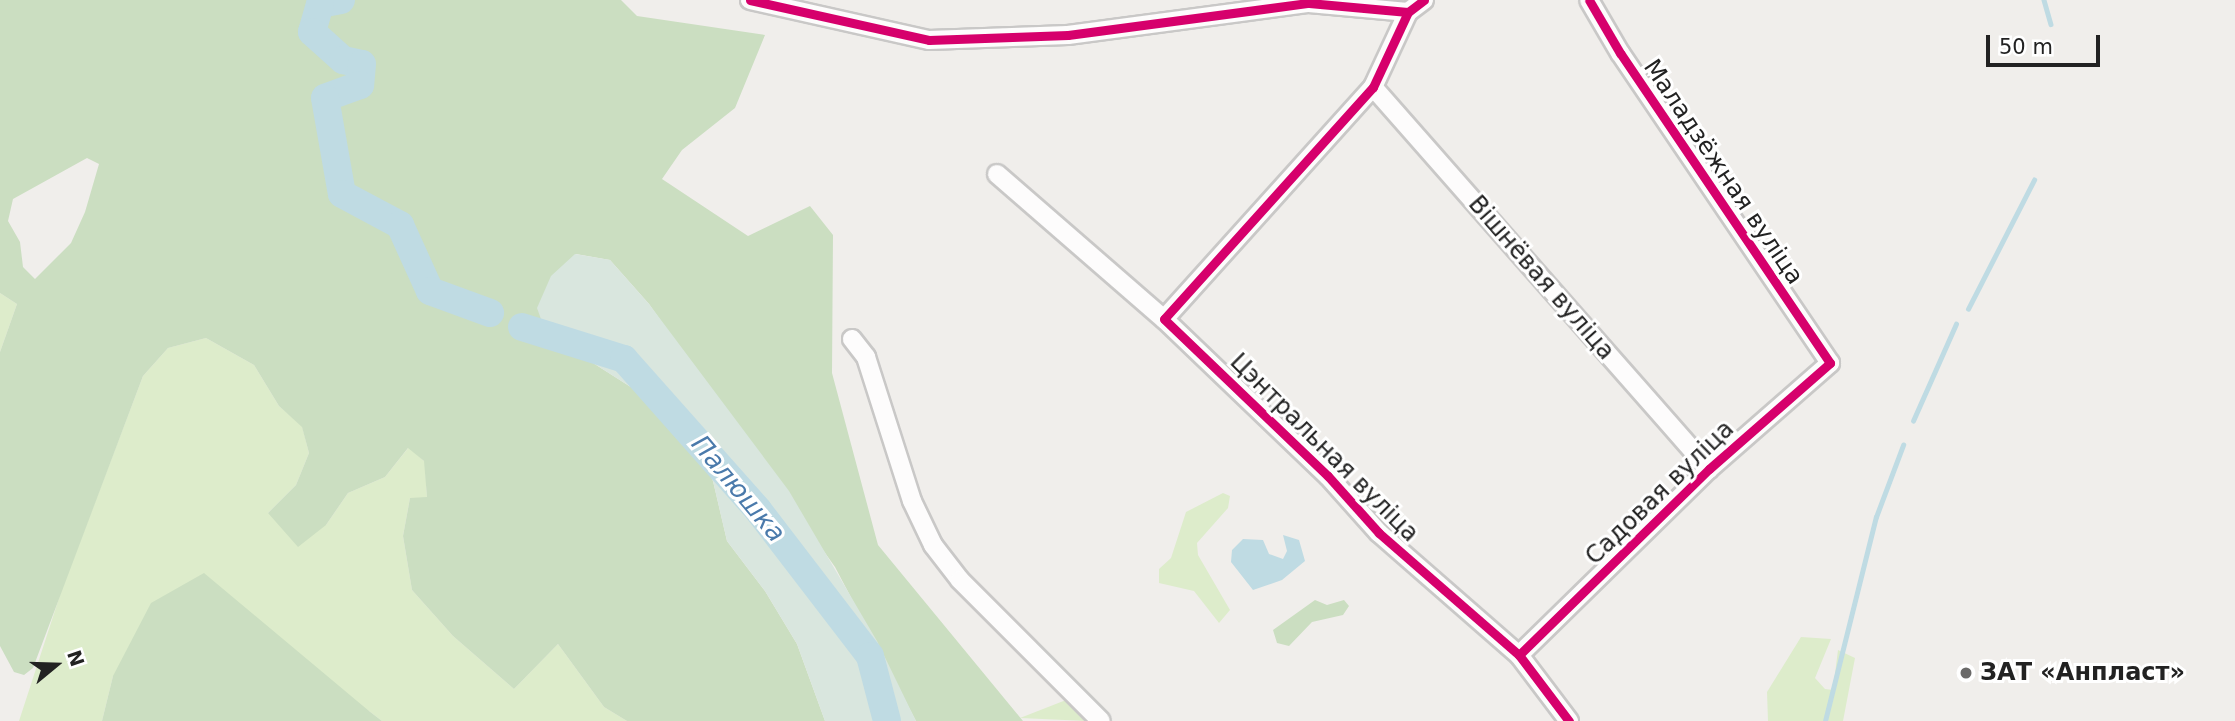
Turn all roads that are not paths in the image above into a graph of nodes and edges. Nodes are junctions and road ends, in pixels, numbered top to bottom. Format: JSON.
{"nodes":[{"id":1,"x":750,"y":0,"type":"edge"},
{"id":2,"x":1424,"y":0,"type":"edge"},
{"id":3,"x":1589,"y":0,"type":"edge"},
{"id":4,"x":1408,"y":12,"type":"junction"},
{"id":5,"x":1373,"y":87,"type":"junction"},
{"id":6,"x":997,"y":174,"type":"dead end"},
{"id":7,"x":1164,"y":318,"type":"junction"},
{"id":8,"x":852,"y":339,"type":"dead end"},
{"id":9,"x":1830,"y":363,"type":"joint"},
{"id":10,"x":1709,"y":469,"type":"junction"},
{"id":11,"x":1520,"y":655,"type":"junction"},
{"id":12,"x":1101,"y":721,"type":"edge"},
{"id":13,"x":1569,"y":721,"type":"edge"}],
"edges":[{"from":1,"to":4,"type":"street"},
{"from":2,"to":4,"type":"street"},
{"from":3,"to":9,"type":"street","name":"Маладзёжная вуліца"},
{"from":4,"to":5,"type":"street"},
{"from":5,"to":7,"type":"street"},
{"from":5,"to":10,"type":"street","name":"Вішнёвая вуліца"},
{"from":6,"to":7,"type":"street","name":"Цэнтральная вуліца"},
{"from":7,"to":11,"type":"street","name":"Цэнтральная вуліца"},
{"from":8,"to":12,"type":"street"},
{"from":9,"to":10,"type":"street","name":"Садовая вуліца"},
{"from":10,"to":11,"type":"street","name":"Садовая вуліца"},
{"from":11,"to":13,"type":"street","name":"Цэнтральная вуліца"}]}
